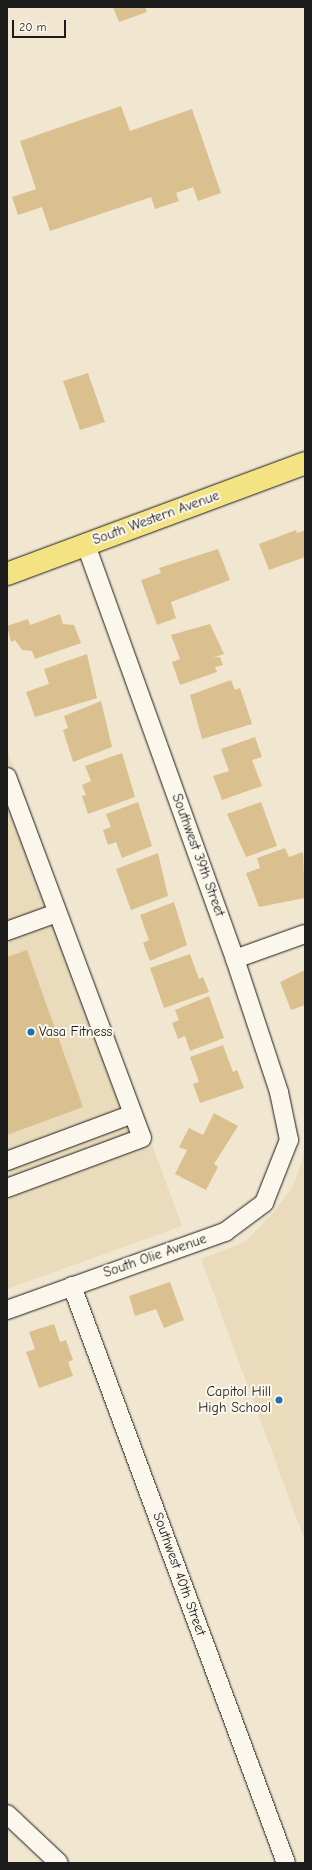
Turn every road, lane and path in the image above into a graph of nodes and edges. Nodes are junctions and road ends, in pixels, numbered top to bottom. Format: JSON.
{"nodes":[{"id":1,"x":305,"y":463,"type":"edge"},
{"id":2,"x":85,"y":543,"type":"junction"},
{"id":3,"x":7,"y":574,"type":"edge"},
{"id":4,"x":7,"y":777,"type":"edge"},
{"id":5,"x":57,"y":913,"type":"junction"},
{"id":6,"x":7,"y":931,"type":"edge"},
{"id":7,"x":305,"y":934,"type":"edge"},
{"id":8,"x":235,"y":959,"type":"junction"},
{"id":9,"x":133,"y":1114,"type":"junction"},
{"id":10,"x":7,"y":1161,"type":"edge"},
{"id":11,"x":279,"y":1170,"type":"joint"},
{"id":12,"x":7,"y":1188,"type":"edge"},
{"id":13,"x":72,"y":1286,"type":"junction"},
{"id":14,"x":7,"y":1310,"type":"edge"},
{"id":15,"x":7,"y":1814,"type":"edge"},
{"id":16,"x":59,"y":1863,"type":"edge"},
{"id":17,"x":286,"y":1863,"type":"edge"}],
"edges":[{"from":1,"to":2,"type":"main road","name":"South Western Avenue"},
{"from":2,"to":3,"type":"main road","name":"South Western Avenue"},
{"from":2,"to":8,"type":"street","name":"Southwest 39th Street"},
{"from":4,"to":5,"type":"street"},
{"from":5,"to":6,"type":"street"},
{"from":5,"to":9,"type":"street"},
{"from":7,"to":8,"type":"street"},
{"from":8,"to":11,"type":"street","name":"Southwest 39th Street"},
{"from":9,"to":10,"type":"street"},
{"from":9,"to":12,"type":"street"},
{"from":11,"to":13,"type":"street","name":"South Olie Avenue"},
{"from":13,"to":14,"type":"street","name":"South Olie Avenue"},
{"from":13,"to":17,"type":"street","name":"Southwest 40th Street"},
{"from":15,"to":16,"type":"street"}]}
